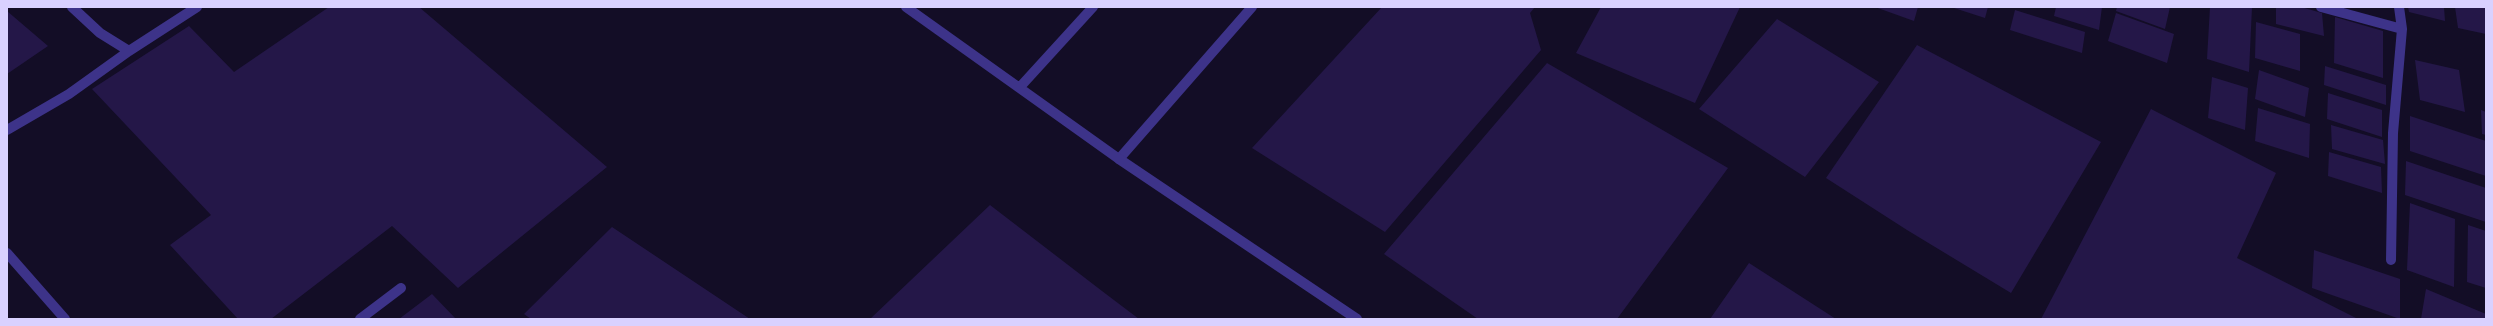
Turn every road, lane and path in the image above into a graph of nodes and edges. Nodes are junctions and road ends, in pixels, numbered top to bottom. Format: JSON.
{"nodes":[{"id":1,"x":72,"y":7,"type":"edge"},
{"id":2,"x":197,"y":7,"type":"edge"},
{"id":3,"x":906,"y":7,"type":"edge"},
{"id":4,"x":1093,"y":7,"type":"edge"},
{"id":5,"x":1252,"y":7,"type":"edge"},
{"id":6,"x":2321,"y":7,"type":"edge"},
{"id":7,"x":2399,"y":7,"type":"edge"},
{"id":8,"x":2402,"y":29,"type":"junction"},
{"id":9,"x":129,"y":51,"type":"junction"},
{"id":10,"x":1020,"y":87,"type":"junction"},
{"id":11,"x":7,"y":130,"type":"edge"},
{"id":12,"x":1119,"y":159,"type":"junction"},
{"id":13,"x":7,"y":253,"type":"edge"},
{"id":14,"x":2391,"y":260,"type":"dead end"},
{"id":15,"x":401,"y":288,"type":"dead end"},
{"id":16,"x":65,"y":319,"type":"edge"},
{"id":17,"x":360,"y":319,"type":"edge"},
{"id":18,"x":1357,"y":319,"type":"edge"}],
"edges":[{"from":1,"to":9,"type":"street"},
{"from":2,"to":9,"type":"street"},
{"from":3,"to":10,"type":"street"},
{"from":4,"to":10,"type":"street"},
{"from":5,"to":12,"type":"street"},
{"from":6,"to":8,"type":"street"},
{"from":7,"to":8,"type":"street"},
{"from":8,"to":14,"type":"street"},
{"from":9,"to":11,"type":"street"},
{"from":10,"to":12,"type":"street"},
{"from":12,"to":18,"type":"street"},
{"from":13,"to":16,"type":"street"},
{"from":15,"to":17,"type":"street"}]}
